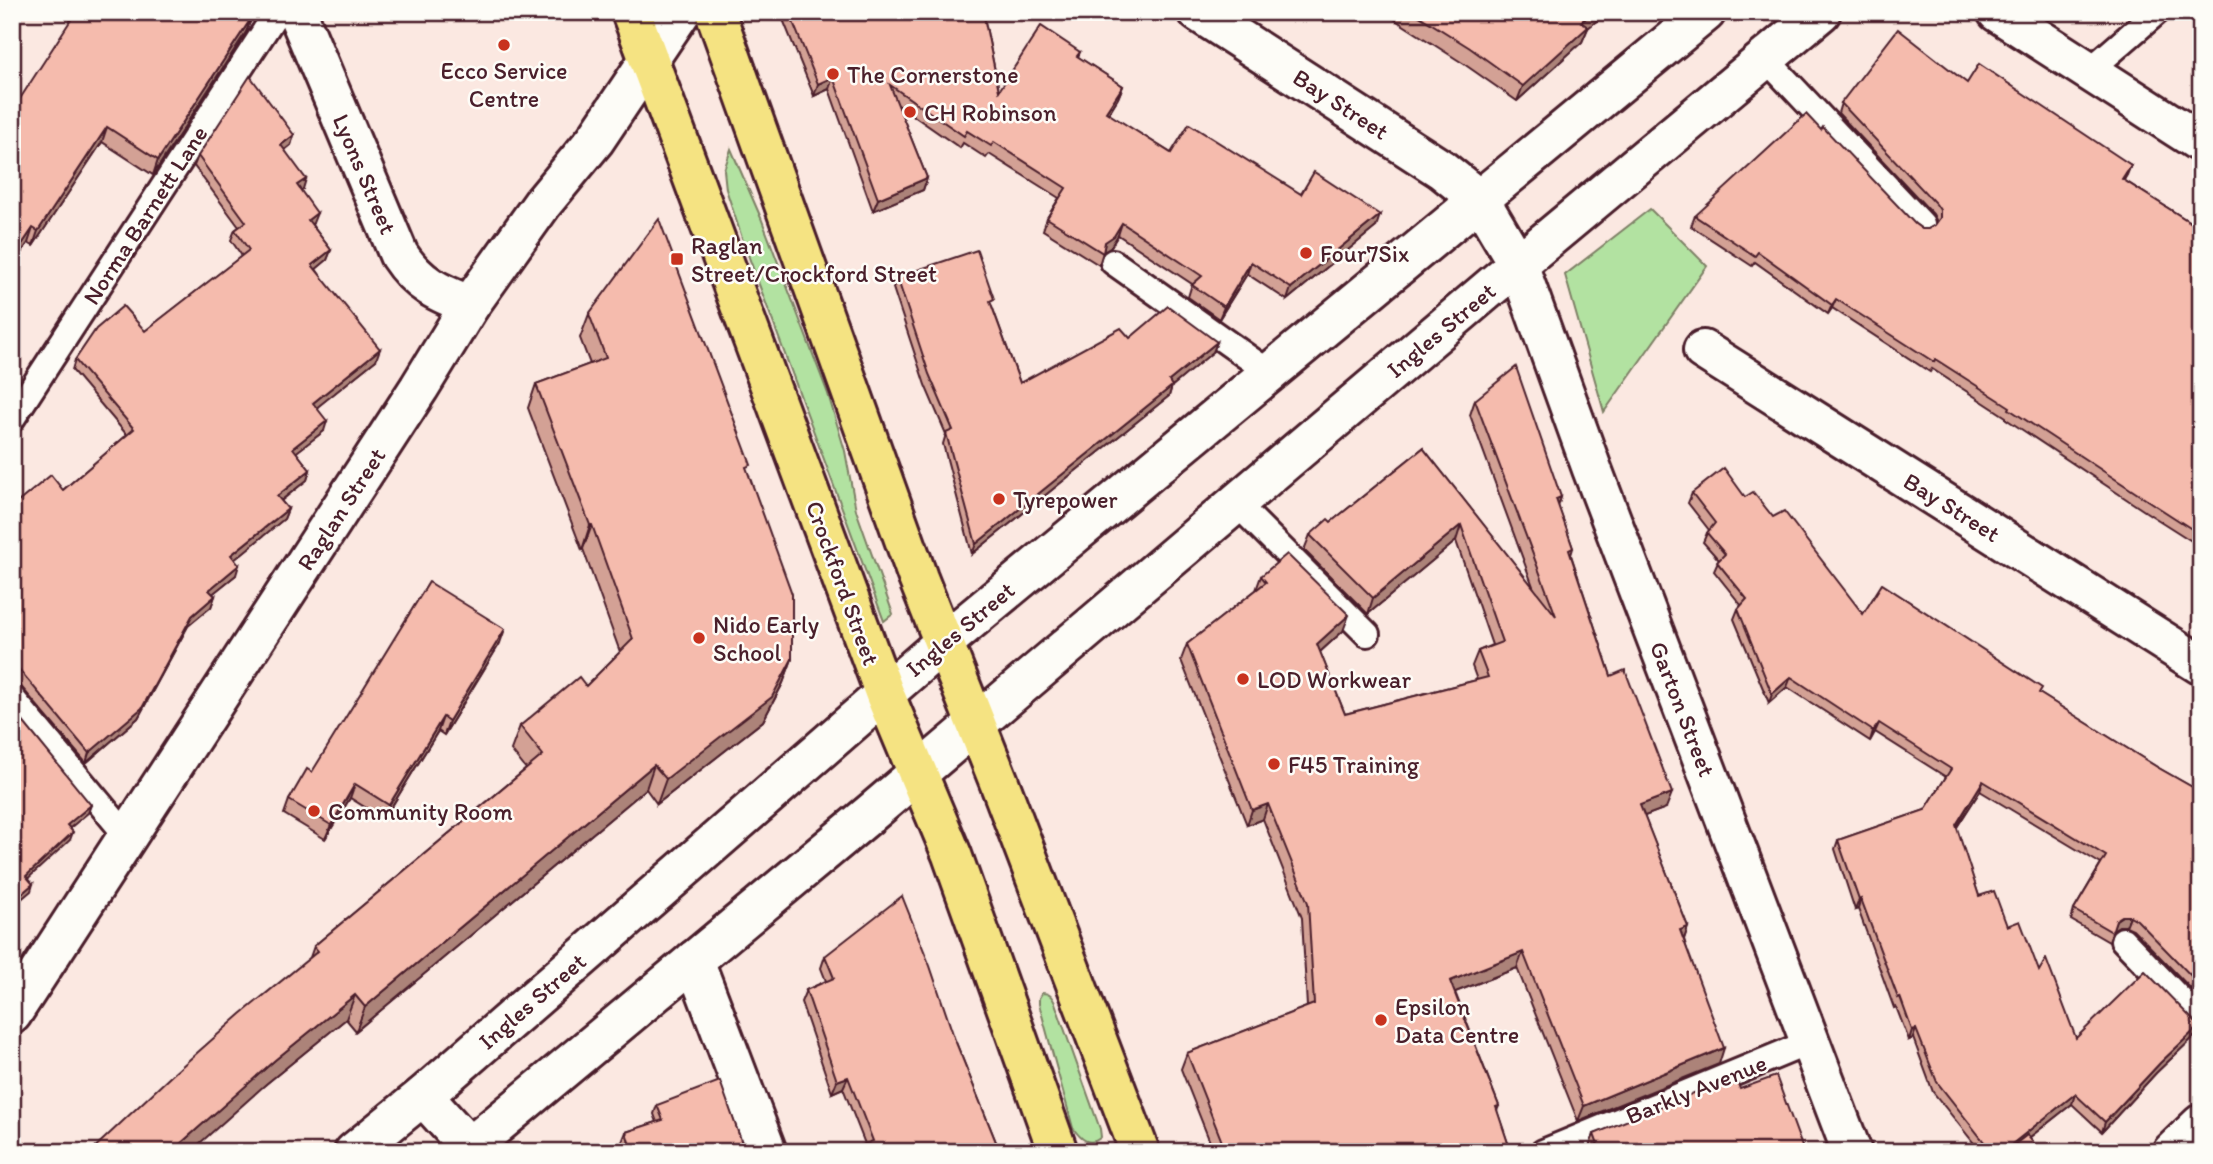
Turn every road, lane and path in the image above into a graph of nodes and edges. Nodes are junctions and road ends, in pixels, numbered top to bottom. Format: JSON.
{"nodes":[{"id":1,"x":278,"y":12,"type":"edge"},
{"id":2,"x":297,"y":12,"type":"edge"},
{"id":3,"x":631,"y":12,"type":"edge"},
{"id":4,"x":681,"y":12,"type":"edge"},
{"id":5,"x":715,"y":12,"type":"edge"},
{"id":6,"x":1198,"y":12,"type":"edge"},
{"id":7,"x":1706,"y":12,"type":"edge"},
{"id":8,"x":1821,"y":12,"type":"edge"},
{"id":9,"x":1997,"y":12,"type":"edge"},
{"id":10,"x":2157,"y":12,"type":"edge"},
{"id":11,"x":1765,"y":58,"type":"junction"},
{"id":12,"x":648,"y":59,"type":"junction"},
{"id":13,"x":2089,"y":71,"type":"junction"},
{"id":14,"x":2201,"y":143,"type":"edge"},
{"id":15,"x":1480,"y":200,"type":"junction"},
{"id":16,"x":1922,"y":224,"type":"dead end"},
{"id":17,"x":1113,"y":262,"type":"dead end"},
{"id":18,"x":1518,"y":264,"type":"junction"},
{"id":19,"x":470,"y":305,"type":"junction"},
{"id":20,"x":1703,"y":350,"type":"dead end"},
{"id":21,"x":1270,"y":373,"type":"junction"},
{"id":22,"x":12,"y":418,"type":"edge"},
{"id":23,"x":1237,"y":504,"type":"junction"},
{"id":24,"x":1367,"y":634,"type":"dead end"},
{"id":25,"x":943,"y":643,"type":"junction"},
{"id":26,"x":2201,"y":665,"type":"edge"},
{"id":27,"x":884,"y":695,"type":"junction"},
{"id":28,"x":12,"y":698,"type":"edge"},
{"id":29,"x":975,"y":724,"type":"junction"},
{"id":30,"x":919,"y":773,"type":"junction"},
{"id":31,"x":127,"y":836,"type":"junction"},
{"id":32,"x":2123,"y":940,"type":"dead end"},
{"id":33,"x":694,"y":960,"type":"junction"},
{"id":34,"x":12,"y":1014,"type":"edge"},
{"id":35,"x":2201,"y":1021,"type":"edge"},
{"id":36,"x":1810,"y":1042,"type":"junction"},
{"id":37,"x":423,"y":1096,"type":"junction"},
{"id":38,"x":2201,"y":1124,"type":"edge"},
{"id":39,"x":466,"y":1149,"type":"edge"},
{"id":40,"x":354,"y":1152,"type":"edge"},
{"id":41,"x":767,"y":1152,"type":"edge"},
{"id":42,"x":1058,"y":1152,"type":"edge"},
{"id":43,"x":1140,"y":1152,"type":"edge"},
{"id":44,"x":1544,"y":1152,"type":"edge"},
{"id":45,"x":1853,"y":1152,"type":"edge"},
{"id":46,"x":2172,"y":1152,"type":"edge"}],
"edges":[{"from":1,"to":22,"type":"lane","name":"Norma Barnett Lane"},
{"from":2,"to":19,"type":"street","name":"Lyons Street"},
{"from":3,"to":12,"type":"main road","name":"Crockford Street"},
{"from":4,"to":12,"type":"street","name":"Raglan Street"},
{"from":5,"to":25,"type":"main road"},
{"from":6,"to":15,"type":"street","name":"Bay Street"},
{"from":7,"to":15,"type":"street","name":"Ingles Street"},
{"from":8,"to":11,"type":"street","name":"Ingles Street"},
{"from":9,"to":13,"type":"street"},
{"from":10,"to":13,"type":"lane"},
{"from":11,"to":16,"type":"lane"},
{"from":11,"to":18,"type":"street","name":"Ingles Street"},
{"from":12,"to":19,"type":"street","name":"Raglan Street"},
{"from":12,"to":27,"type":"main road","name":"Crockford Street"},
{"from":13,"to":14,"type":"street"},
{"from":15,"to":18,"type":"street","name":"Ingles Street"},
{"from":15,"to":21,"type":"street","name":"Ingles Street"},
{"from":17,"to":21,"type":"lane"},
{"from":18,"to":23,"type":"street","name":"Ingles Street"},
{"from":18,"to":36,"type":"street","name":"Garton Street"},
{"from":19,"to":31,"type":"street","name":"Raglan Street"},
{"from":20,"to":26,"type":"street","name":"Bay Street"},
{"from":21,"to":25,"type":"street","name":"Ingles Street"},
{"from":23,"to":24,"type":"lane"},
{"from":23,"to":29,"type":"street","name":"Ingles Street"},
{"from":25,"to":27,"type":"street","name":"Ingles Street"},
{"from":25,"to":29,"type":"main road"},
{"from":27,"to":30,"type":"main road","name":"Crockford Street"},
{"from":27,"to":37,"type":"street","name":"Ingles Street"},
{"from":28,"to":31,"type":"lane"},
{"from":29,"to":30,"type":"street","name":"Ingles Street"},
{"from":29,"to":43,"type":"main road"},
{"from":30,"to":33,"type":"street","name":"Ingles Street"},
{"from":30,"to":42,"type":"main road","name":"Crockford Street"},
{"from":31,"to":34,"type":"street","name":"Raglan Street"},
{"from":32,"to":35,"type":"lane"},
{"from":33,"to":39,"type":"street","name":"Ingles Street"},
{"from":33,"to":41,"type":"street"},
{"from":36,"to":44,"type":"lane","name":"Barkly Avenue"},
{"from":36,"to":45,"type":"street","name":"Garton Street"},
{"from":37,"to":39,"type":"street"},
{"from":37,"to":40,"type":"street","name":"Ingles Street"},
{"from":38,"to":46,"type":"street"}]}
